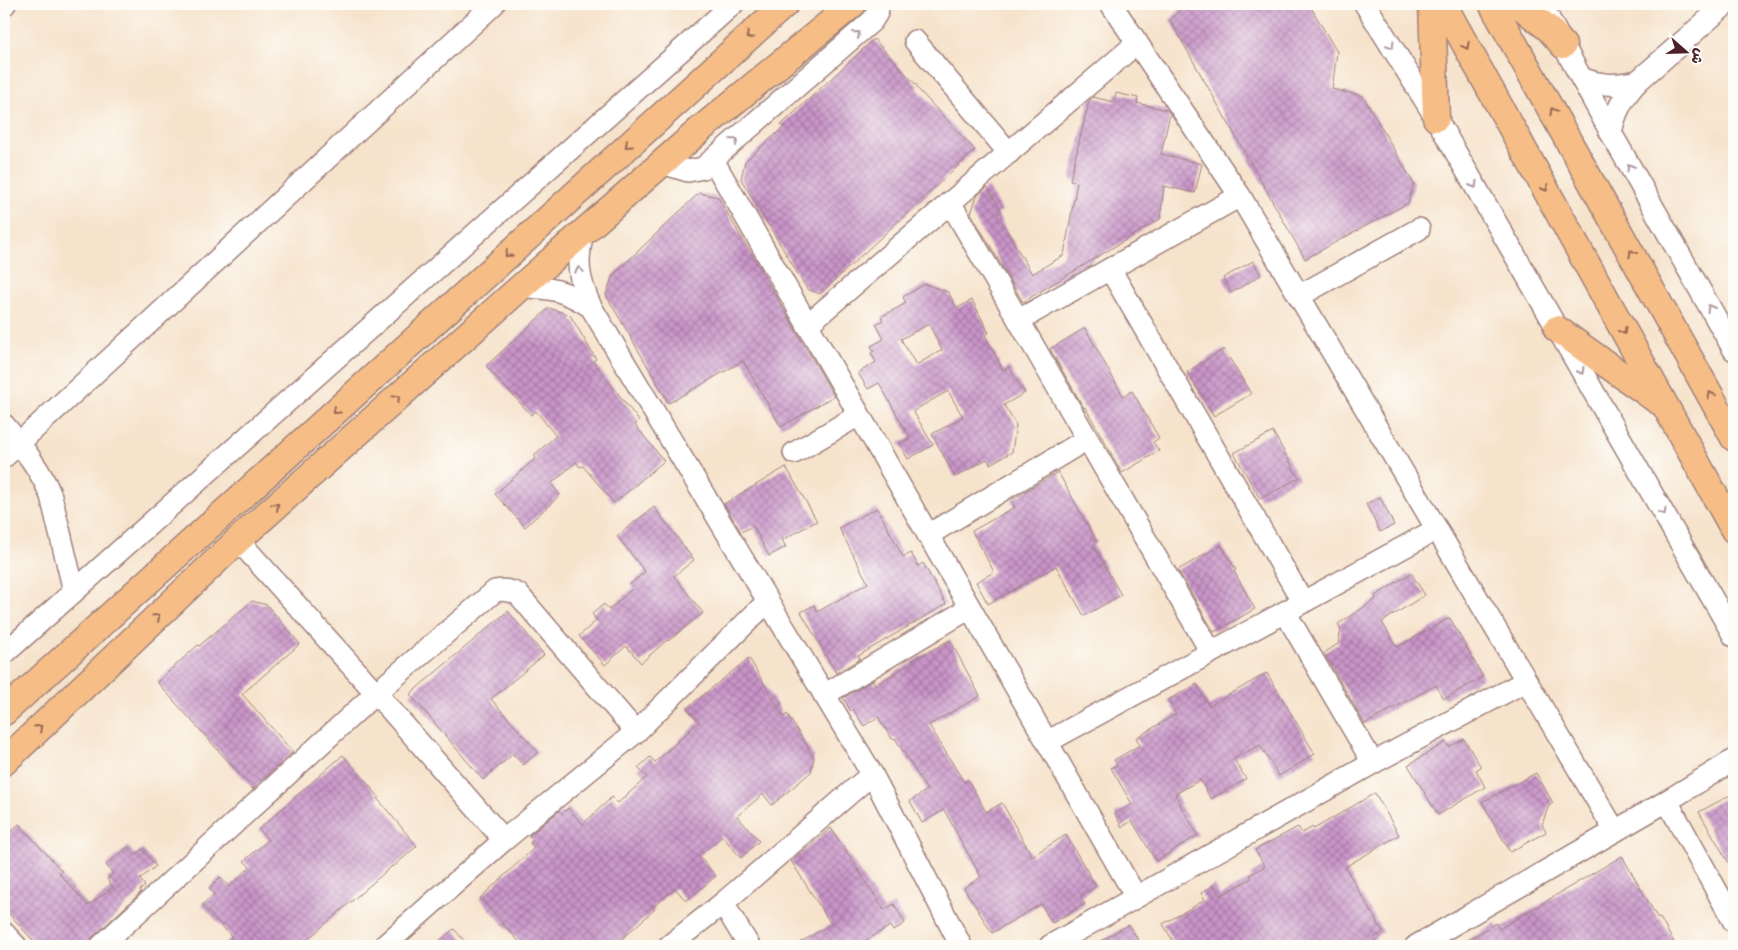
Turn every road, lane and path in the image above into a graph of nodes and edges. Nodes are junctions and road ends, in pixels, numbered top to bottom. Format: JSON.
{"nodes":[{"id":1,"x":494,"y":4,"type":"edge"},
{"id":2,"x":733,"y":4,"type":"edge"},
{"id":3,"x":785,"y":4,"type":"edge"},
{"id":4,"x":853,"y":4,"type":"edge"},
{"id":5,"x":879,"y":4,"type":"edge"},
{"id":6,"x":1111,"y":4,"type":"edge"},
{"id":7,"x":1365,"y":4,"type":"edge"},
{"id":8,"x":1432,"y":4,"type":"edge"},
{"id":9,"x":1442,"y":4,"type":"edge"},
{"id":10,"x":1492,"y":4,"type":"edge"},
{"id":11,"x":1518,"y":4,"type":"edge"},
{"id":12,"x":1541,"y":4,"type":"edge"},
{"id":13,"x":1726,"y":4,"type":"edge"},
{"id":14,"x":916,"y":41,"type":"dead end"},
{"id":15,"x":1137,"y":43,"type":"junction"},
{"id":16,"x":1563,"y":45,"type":"junction"},
{"id":17,"x":1581,"y":78,"type":"junction"},
{"id":18,"x":1638,"y":81,"type":"junction"},
{"id":19,"x":1436,"y":118,"type":"junction"},
{"id":20,"x":1611,"y":133,"type":"junction"},
{"id":21,"x":1009,"y":153,"type":"junction"},
{"id":22,"x":712,"y":160,"type":"junction"},
{"id":23,"x":662,"y":163,"type":"junction"},
{"id":24,"x":1240,"y":196,"type":"junction"},
{"id":25,"x":950,"y":202,"type":"junction"},
{"id":26,"x":1418,"y":229,"type":"dead end"},
{"id":27,"x":583,"y":232,"type":"junction"},
{"id":28,"x":1110,"y":269,"type":"junction"},
{"id":29,"x":521,"y":287,"type":"junction"},
{"id":30,"x":1300,"y":296,"type":"junction"},
{"id":31,"x":591,"y":307,"type":"junction"},
{"id":32,"x":1019,"y":320,"type":"junction"},
{"id":33,"x":807,"y":325,"type":"junction"},
{"id":34,"x":1557,"y":329,"type":"junction"},
{"id":35,"x":1734,"y":350,"type":"edge"},
{"id":36,"x":1664,"y":406,"type":"junction"},
{"id":37,"x":859,"y":415,"type":"junction"},
{"id":38,"x":4,"y":425,"type":"edge"},
{"id":39,"x":1734,"y":438,"type":"edge"},
{"id":40,"x":1088,"y":439,"type":"junction"},
{"id":41,"x":20,"y":443,"type":"junction"},
{"id":42,"x":794,"y":453,"type":"dead end"},
{"id":43,"x":4,"y":457,"type":"edge"},
{"id":44,"x":1437,"y":529,"type":"junction"},
{"id":45,"x":1734,"y":530,"type":"edge"},
{"id":46,"x":928,"y":535,"type":"junction"},
{"id":47,"x":238,"y":540,"type":"junction"},
{"id":48,"x":74,"y":591,"type":"junction"},
{"id":49,"x":768,"y":601,"type":"junction"},
{"id":50,"x":1294,"y":607,"type":"junction"},
{"id":51,"x":970,"y":608,"type":"junction"},
{"id":52,"x":1734,"y":636,"type":"edge"},
{"id":53,"x":1211,"y":652,"type":"junction"},
{"id":54,"x":4,"y":654,"type":"edge"},
{"id":55,"x":1526,"y":681,"type":"junction"},
{"id":56,"x":376,"y":693,"type":"junction"},
{"id":57,"x":824,"y":695,"type":"junction"},
{"id":58,"x":4,"y":712,"type":"edge"},
{"id":59,"x":636,"y":732,"type":"junction"},
{"id":60,"x":1046,"y":742,"type":"junction"},
{"id":61,"x":1734,"y":760,"type":"edge"},
{"id":62,"x":4,"y":762,"type":"edge"},
{"id":63,"x":1373,"y":763,"type":"junction"},
{"id":64,"x":872,"y":774,"type":"junction"},
{"id":65,"x":1667,"y":801,"type":"junction"},
{"id":66,"x":1614,"y":831,"type":"junction"},
{"id":67,"x":504,"y":840,"type":"junction"},
{"id":68,"x":1136,"y":897,"type":"junction"},
{"id":69,"x":723,"y":903,"type":"junction"},
{"id":70,"x":1734,"y":922,"type":"edge"},
{"id":71,"x":4,"y":932,"type":"edge"},
{"id":72,"x":16,"y":946,"type":"edge"},
{"id":73,"x":101,"y":946,"type":"edge"},
{"id":74,"x":384,"y":946,"type":"edge"},
{"id":75,"x":669,"y":946,"type":"edge"},
{"id":76,"x":749,"y":946,"type":"edge"},
{"id":77,"x":960,"y":946,"type":"edge"},
{"id":78,"x":1050,"y":946,"type":"edge"},
{"id":79,"x":1416,"y":946,"type":"edge"}],
"edges":[{"from":1,"to":41,"type":"street"},
{"from":2,"to":48,"type":"street"},
{"from":3,"to":58,"type":"main road","one_way":true},
{"from":4,"to":23,"type":"main road"},
{"from":22,"to":5,"type":"street","one_way":true},
{"from":6,"to":15,"type":"street"},
{"from":7,"to":19,"type":"street","one_way":true},
{"from":8,"to":19,"type":"main road"},
{"from":9,"to":36,"type":"main road","one_way":true},
{"from":39,"to":10,"type":"main road","one_way":true},
{"from":11,"to":16,"type":"main road"},
{"from":12,"to":16,"type":"street"},
{"from":13,"to":18,"type":"street"},
{"from":14,"to":21,"type":"street"},
{"from":15,"to":21,"type":"street"},
{"from":15,"to":24,"type":"street"},
{"from":16,"to":17,"type":"street"},
{"from":17,"to":18,"type":"street"},
{"from":17,"to":20,"type":"street"},
{"from":18,"to":20,"type":"street"},
{"from":19,"to":34,"type":"street","one_way":true},
{"from":35,"to":20,"type":"street","one_way":true},
{"from":21,"to":25,"type":"street"},
{"from":22,"to":23,"type":"street"},
{"from":22,"to":33,"type":"street"},
{"from":23,"to":27,"type":"main road"},
{"from":24,"to":28,"type":"street"},
{"from":24,"to":30,"type":"street"},
{"from":25,"to":32,"type":"street"},
{"from":25,"to":33,"type":"street"},
{"from":26,"to":30,"type":"street"},
{"from":27,"to":29,"type":"main road"},
{"from":31,"to":27,"type":"street","one_way":true},
{"from":28,"to":32,"type":"street"},
{"from":28,"to":50,"type":"street"},
{"from":29,"to":31,"type":"street"},
{"from":47,"to":29,"type":"main road","one_way":true},
{"from":30,"to":44,"type":"street"},
{"from":31,"to":49,"type":"street"},
{"from":32,"to":40,"type":"street"},
{"from":33,"to":37,"type":"street"},
{"from":34,"to":36,"type":"main road"},
{"from":34,"to":52,"type":"street","one_way":true},
{"from":36,"to":45,"type":"main road"},
{"from":37,"to":42,"type":"street"},
{"from":37,"to":46,"type":"street"},
{"from":38,"to":41,"type":"street"},
{"from":40,"to":46,"type":"street"},
{"from":40,"to":53,"type":"street"},
{"from":41,"to":43,"type":"street"},
{"from":41,"to":48,"type":"street"},
{"from":44,"to":50,"type":"street"},
{"from":44,"to":55,"type":"street"},
{"from":46,"to":51,"type":"street"},
{"from":47,"to":56,"type":"street"},
{"from":62,"to":47,"type":"main road","one_way":true},
{"from":48,"to":54,"type":"street"},
{"from":49,"to":57,"type":"street"},
{"from":49,"to":59,"type":"street"},
{"from":50,"to":53,"type":"street"},
{"from":50,"to":63,"type":"street"},
{"from":51,"to":57,"type":"street"},
{"from":51,"to":60,"type":"street"},
{"from":53,"to":60,"type":"street"},
{"from":55,"to":63,"type":"street"},
{"from":55,"to":66,"type":"street"},
{"from":56,"to":59,"type":"street"},
{"from":56,"to":67,"type":"street"},
{"from":56,"to":73,"type":"street"},
{"from":57,"to":64,"type":"street"},
{"from":59,"to":67,"type":"street"},
{"from":60,"to":68,"type":"street"},
{"from":61,"to":65,"type":"street"},
{"from":63,"to":68,"type":"street"},
{"from":64,"to":69,"type":"street"},
{"from":64,"to":77,"type":"street"},
{"from":65,"to":66,"type":"street"},
{"from":65,"to":70,"type":"street"},
{"from":66,"to":79,"type":"street"},
{"from":67,"to":74,"type":"street"},
{"from":68,"to":78,"type":"street"},
{"from":69,"to":75,"type":"street"},
{"from":69,"to":76,"type":"street"},
{"from":71,"to":72,"type":"street"}]}
